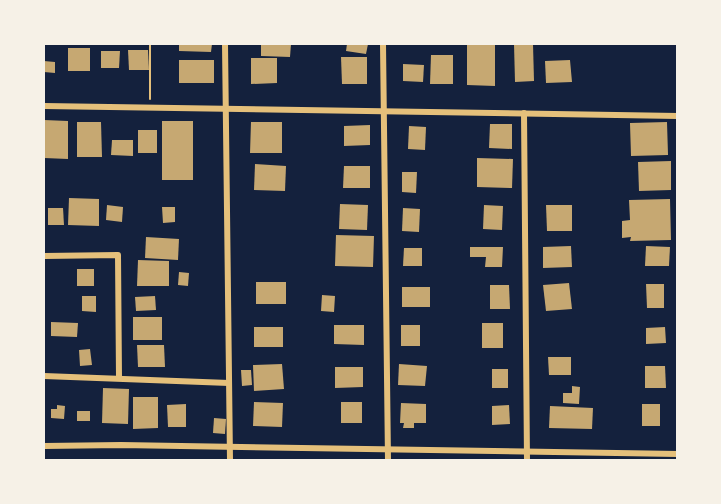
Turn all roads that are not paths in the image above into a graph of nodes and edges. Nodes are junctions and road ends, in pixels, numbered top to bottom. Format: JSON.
{"nodes":[{"id":1,"x":225,"y":44,"type":"edge"},
{"id":2,"x":383,"y":44,"type":"edge"},
{"id":3,"x":44,"y":106,"type":"edge"},
{"id":4,"x":225,"y":109,"type":"junction"},
{"id":5,"x":382,"y":111,"type":"junction"},
{"id":6,"x":524,"y":113,"type":"junction"},
{"id":7,"x":678,"y":116,"type":"edge"},
{"id":8,"x":44,"y":256,"type":"edge"},
{"id":9,"x":44,"y":376,"type":"edge"},
{"id":10,"x":119,"y":378,"type":"junction"},
{"id":11,"x":229,"y":383,"type":"junction"},
{"id":12,"x":44,"y":446,"type":"edge"},
{"id":13,"x":230,"y":447,"type":"junction"},
{"id":14,"x":388,"y":449,"type":"junction"},
{"id":15,"x":527,"y":451,"type":"junction"},
{"id":16,"x":678,"y":454,"type":"edge"},
{"id":17,"x":230,"y":460,"type":"edge"},
{"id":18,"x":388,"y":460,"type":"edge"},
{"id":19,"x":527,"y":460,"type":"edge"}],
"edges":[{"from":1,"to":4,"type":"street"},
{"from":2,"to":5,"type":"street"},
{"from":3,"to":4,"type":"street"},
{"from":4,"to":5,"type":"street"},
{"from":4,"to":11,"type":"street"},
{"from":5,"to":6,"type":"street"},
{"from":5,"to":14,"type":"street"},
{"from":6,"to":7,"type":"street"},
{"from":6,"to":15,"type":"street"},
{"from":8,"to":10,"type":"street"},
{"from":9,"to":10,"type":"street"},
{"from":10,"to":11,"type":"street"},
{"from":11,"to":13,"type":"street"},
{"from":12,"to":13,"type":"street"},
{"from":13,"to":14,"type":"street"},
{"from":13,"to":17,"type":"street"},
{"from":14,"to":15,"type":"street"},
{"from":14,"to":18,"type":"street"},
{"from":15,"to":16,"type":"street"},
{"from":15,"to":19,"type":"street"}]}
